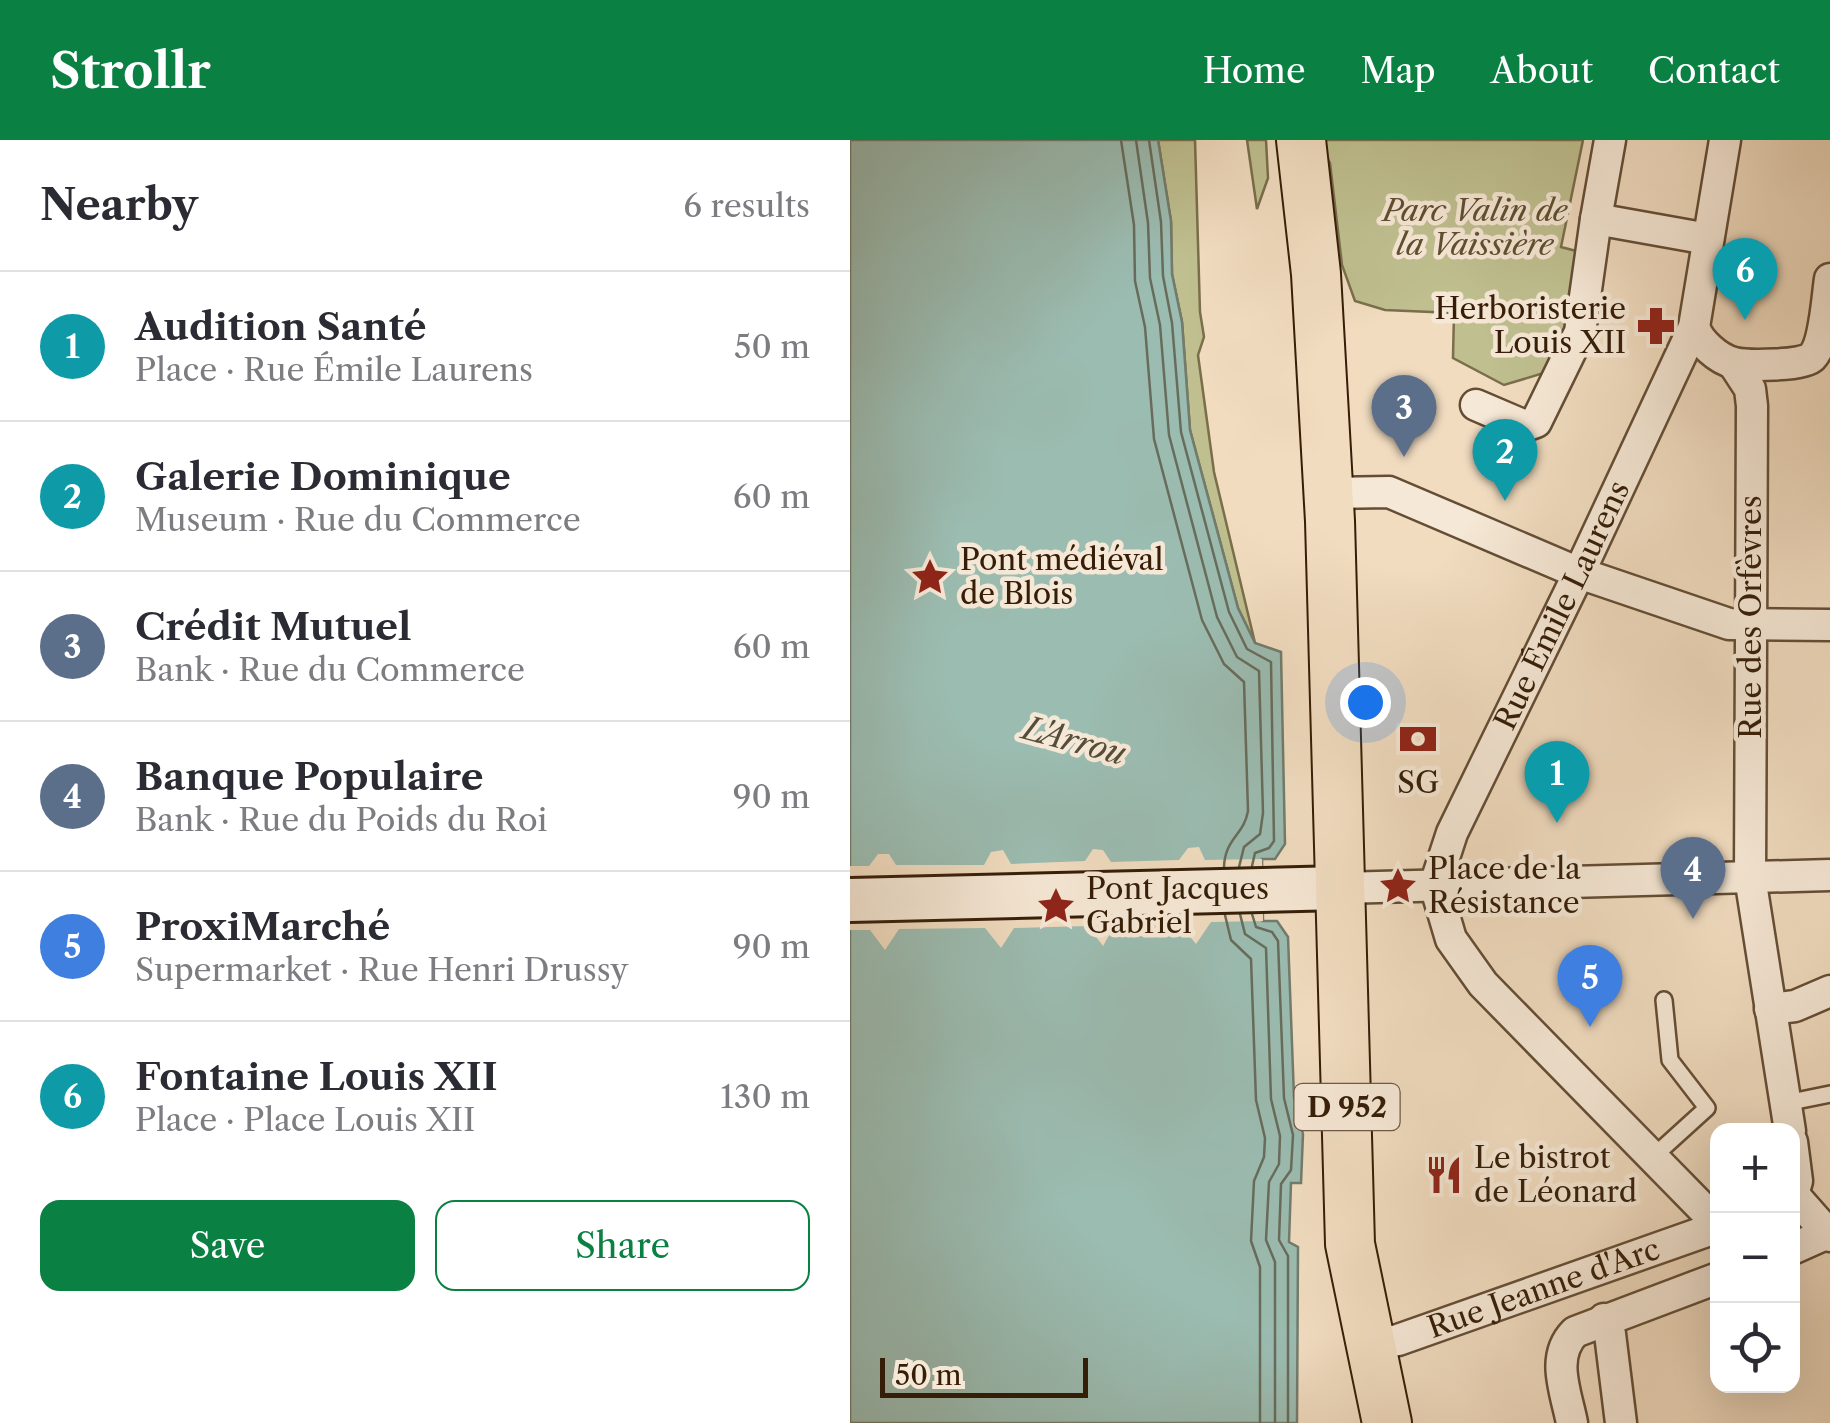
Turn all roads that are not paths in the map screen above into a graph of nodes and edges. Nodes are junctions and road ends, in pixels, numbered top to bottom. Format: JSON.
{"nodes":[{"id":1,"x":1301,"y":140,"type":"edge"},
{"id":2,"x":1610,"y":140,"type":"edge"},
{"id":3,"x":1726,"y":140,"type":"edge"},
{"id":4,"x":1596,"y":218,"type":"junction"},
{"id":5,"x":1708,"y":239,"type":"junction"},
{"id":6,"x":1830,"y":279,"type":"edge"},
{"id":7,"x":1694,"y":327,"type":"junction"},
{"id":8,"x":1825,"y":344,"type":"edge"},
{"id":9,"x":1733,"y":363,"type":"junction"},
{"id":10,"x":1476,"y":405,"type":"dead end"},
{"id":11,"x":1329,"y":493,"type":"junction"},
{"id":12,"x":1579,"y":573,"type":"junction"},
{"id":13,"x":1752,"y":625,"type":"junction"},
{"id":14,"x":1830,"y":625,"type":"edge"},
{"id":15,"x":1830,"y":874,"type":"edge"},
{"id":16,"x":1750,"y":877,"type":"junction"},
{"id":17,"x":1435,"y":885,"type":"junction"},
{"id":18,"x":1341,"y":888,"type":"junction"},
{"id":19,"x":850,"y":900,"type":"edge"},
{"id":20,"x":1830,"y":990,"type":"edge"},
{"id":21,"x":1664,"y":1000,"type":"dead end"},
{"id":22,"x":1770,"y":1009,"type":"junction"},
{"id":23,"x":1830,"y":1094,"type":"edge"},
{"id":24,"x":1788,"y":1117,"type":"edge"},
{"id":25,"x":1653,"y":1157,"type":"junction"},
{"id":26,"x":1800,"y":1203,"type":"edge"},
{"id":27,"x":1710,"y":1217,"type":"edge"},
{"id":28,"x":1710,"y":1228,"type":"edge"},
{"id":29,"x":1829,"y":1240,"type":"edge"},
{"id":30,"x":1800,"y":1246,"type":"edge"},
{"id":31,"x":1710,"y":1281,"type":"edge"},
{"id":32,"x":1604,"y":1319,"type":"junction"},
{"id":33,"x":1370,"y":1345,"type":"junction"},
{"id":34,"x":1387,"y":1423,"type":"edge"},
{"id":35,"x":1572,"y":1423,"type":"edge"},
{"id":36,"x":1621,"y":1423,"type":"edge"}],
"edges":[{"from":1,"to":11,"type":"main road","number":"D 952"},
{"from":2,"to":4,"type":"street"},
{"from":3,"to":5,"type":"street","name":"Rue Émile Laurens"},
{"from":4,"to":5,"type":"street"},
{"from":4,"to":10,"type":"street"},
{"from":5,"to":7,"type":"street","name":"Rue Émile Laurens"},
{"from":6,"to":8,"type":"street"},
{"from":7,"to":9,"type":"street"},
{"from":7,"to":12,"type":"street","name":"Rue Émile Laurens"},
{"from":8,"to":9,"type":"street"},
{"from":9,"to":13,"type":"street","name":"Rue des Orfèvres"},
{"from":11,"to":12,"type":"street"},
{"from":11,"to":18,"type":"main road","number":"D 952"},
{"from":12,"to":13,"type":"street"},
{"from":12,"to":17,"type":"street","name":"Rue Émile Laurens"},
{"from":13,"to":14,"type":"street"},
{"from":13,"to":16,"type":"street","name":"Rue des Orfèvres"},
{"from":15,"to":16,"type":"street"},
{"from":16,"to":17,"type":"street"},
{"from":16,"to":22,"type":"street","name":"Rue des Orfèvres"},
{"from":17,"to":18,"type":"street"},
{"from":17,"to":25,"type":"street"},
{"from":18,"to":19,"type":"main road"},
{"from":18,"to":33,"type":"main road","number":"D 952"},
{"from":20,"to":22,"type":"street"},
{"from":21,"to":25,"type":"lane"},
{"from":22,"to":24,"type":"street","name":"Rue des Orfèvres"},
{"from":23,"to":24,"type":"lane"},
{"from":25,"to":27,"type":"street"},
{"from":26,"to":29,"type":"street"},
{"from":28,"to":33,"type":"street","name":"Rue Jeanne d'Arc"},
{"from":29,"to":30,"type":"street"},
{"from":31,"to":32,"type":"street"},
{"from":32,"to":35,"type":"street"},
{"from":32,"to":36,"type":"street"},
{"from":33,"to":34,"type":"main road","number":"D 952"}]}
